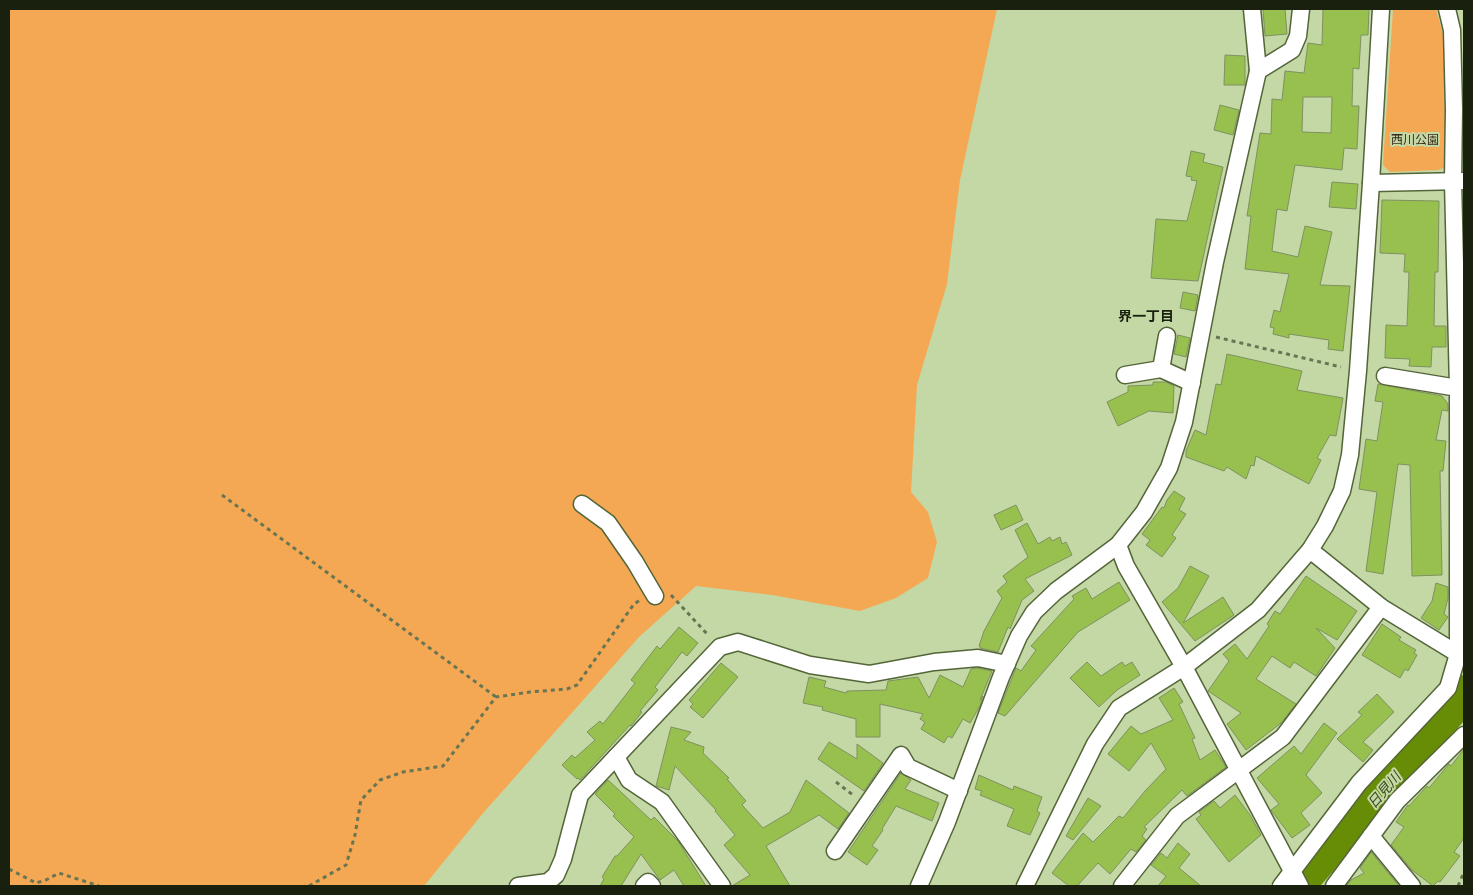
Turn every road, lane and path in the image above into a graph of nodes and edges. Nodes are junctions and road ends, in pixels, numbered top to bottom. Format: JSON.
{"nodes":[{"id":1,"x":1252,"y":9,"type":"edge"},
{"id":2,"x":1301,"y":9,"type":"edge"},
{"id":3,"x":1381,"y":9,"type":"edge"},
{"id":4,"x":1447,"y":9,"type":"edge"},
{"id":5,"x":1258,"y":70,"type":"junction"},
{"id":6,"x":1459,"y":181,"type":"edge"},
{"id":7,"x":1371,"y":183,"type":"junction"},
{"id":8,"x":1201,"y":333,"type":"junction"},
{"id":9,"x":1167,"y":336,"type":"dead end"},
{"id":10,"x":1161,"y":369,"type":"junction"},
{"id":11,"x":1358,"y":371,"type":"junction"},
{"id":12,"x":1125,"y":375,"type":"dead end"},
{"id":13,"x":1385,"y":376,"type":"dead end"},
{"id":14,"x":1192,"y":384,"type":"junction"},
{"id":15,"x":1458,"y":388,"type":"junction"},
{"id":16,"x":222,"y":495,"type":"dead end"},
{"id":17,"x":582,"y":504,"type":"dead end"},
{"id":18,"x":1118,"y":545,"type":"junction"},
{"id":19,"x":1310,"y":550,"type":"junction"},
{"id":20,"x":655,"y":596,"type":"junction"},
{"id":21,"x":1381,"y":607,"type":"junction"},
{"id":22,"x":720,"y":647,"type":"junction"},
{"id":23,"x":1461,"y":655,"type":"edge"},
{"id":24,"x":1006,"y":664,"type":"junction"},
{"id":25,"x":1184,"y":668,"type":"junction"},
{"id":26,"x":496,"y":697,"type":"junction"},
{"id":27,"x":1464,"y":735,"type":"edge"},
{"id":28,"x":616,"y":757,"type":"junction"},
{"id":29,"x":1238,"y":772,"type":"junction"},
{"id":30,"x":959,"y":791,"type":"junction"},
{"id":31,"x":1371,"y":836,"type":"junction"},
{"id":32,"x":835,"y":851,"type":"dead end"},
{"id":33,"x":9,"y":869,"type":"edge"},
{"id":34,"x":1464,"y":872,"type":"edge"},
{"id":35,"x":1296,"y":879,"type":"edge"},
{"id":36,"x":99,"y":886,"type":"edge"},
{"id":37,"x":309,"y":886,"type":"edge"},
{"id":38,"x":518,"y":886,"type":"edge"},
{"id":39,"x":644,"y":886,"type":"edge"},
{"id":40,"x":652,"y":886,"type":"edge"},
{"id":41,"x":722,"y":886,"type":"edge"},
{"id":42,"x":919,"y":886,"type":"edge"},
{"id":43,"x":1025,"y":886,"type":"edge"},
{"id":44,"x":1122,"y":886,"type":"edge"},
{"id":45,"x":1281,"y":886,"type":"edge"},
{"id":46,"x":1334,"y":886,"type":"edge"},
{"id":47,"x":1412,"y":886,"type":"edge"},
{"id":48,"x":1458,"y":886,"type":"edge"}],
"edges":[{"from":1,"to":5,"type":"street"},
{"from":2,"to":5,"type":"street"},
{"from":3,"to":7,"type":"street"},
{"from":4,"to":6,"type":"street"},
{"from":5,"to":8,"type":"street"},
{"from":6,"to":7,"type":"street"},
{"from":6,"to":15,"type":"street"},
{"from":7,"to":11,"type":"street"},
{"from":8,"to":11,"type":"path"},
{"from":8,"to":14,"type":"street"},
{"from":9,"to":10,"type":"street"},
{"from":10,"to":12,"type":"street"},
{"from":10,"to":14,"type":"street"},
{"from":11,"to":19,"type":"street"},
{"from":13,"to":15,"type":"street"},
{"from":14,"to":18,"type":"street"},
{"from":15,"to":23,"type":"street"},
{"from":16,"to":26,"type":"path"},
{"from":17,"to":20,"type":"street"},
{"from":18,"to":24,"type":"street"},
{"from":18,"to":25,"type":"street"},
{"from":19,"to":21,"type":"street"},
{"from":19,"to":25,"type":"street"},
{"from":20,"to":22,"type":"path"},
{"from":20,"to":26,"type":"path"},
{"from":21,"to":23,"type":"street"},
{"from":21,"to":29,"type":"street"},
{"from":22,"to":24,"type":"street"},
{"from":22,"to":28,"type":"street"},
{"from":23,"to":35,"type":"street"},
{"from":24,"to":30,"type":"street"},
{"from":25,"to":29,"type":"street"},
{"from":25,"to":43,"type":"street"},
{"from":26,"to":37,"type":"path"},
{"from":27,"to":31,"type":"street"},
{"from":28,"to":38,"type":"street"},
{"from":28,"to":41,"type":"street"},
{"from":29,"to":35,"type":"street"},
{"from":29,"to":44,"type":"street"},
{"from":30,"to":32,"type":"street"},
{"from":30,"to":42,"type":"street"},
{"from":31,"to":46,"type":"street"},
{"from":31,"to":47,"type":"street"},
{"from":33,"to":36,"type":"path"},
{"from":34,"to":48,"type":"path"},
{"from":35,"to":45,"type":"street"},
{"from":39,"to":40,"type":"street"}]}
